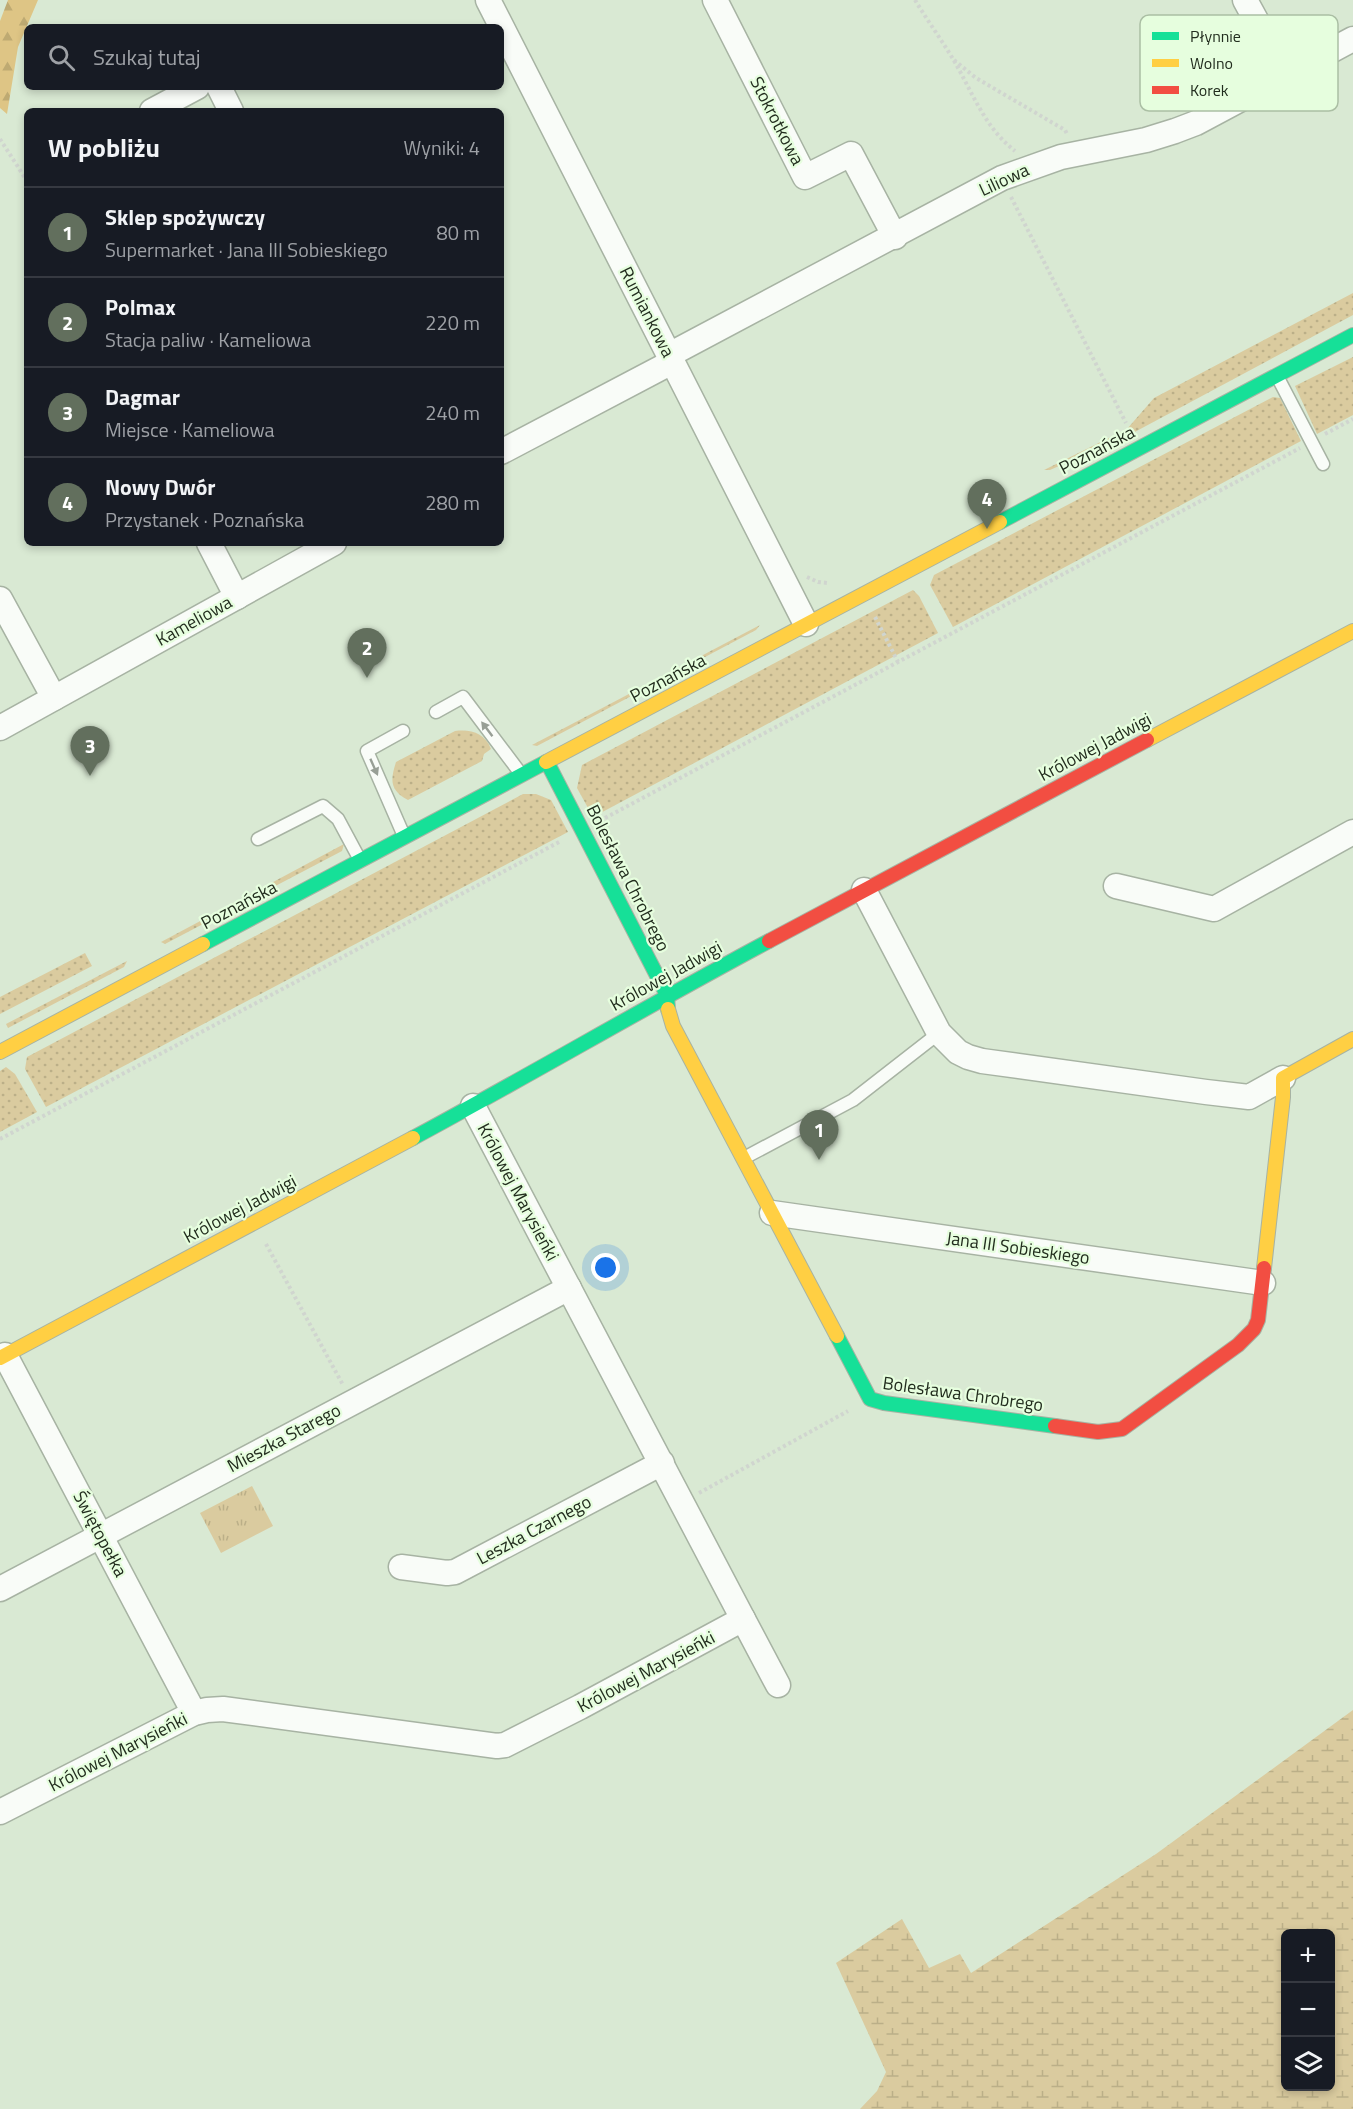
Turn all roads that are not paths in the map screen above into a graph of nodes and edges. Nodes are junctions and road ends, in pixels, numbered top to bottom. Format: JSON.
{"nodes":[{"id":1,"x":488,"y":0,"type":"edge"},
{"id":2,"x":715,"y":0,"type":"edge"},
{"id":3,"x":1245,"y":0,"type":"edge"},
{"id":4,"x":1253,"y":15,"type":"edge"},
{"id":5,"x":500,"y":24,"type":"edge"},
{"id":6,"x":504,"y":32,"type":"edge"},
{"id":7,"x":1353,"y":39,"type":"edge"},
{"id":8,"x":1338,"y":47,"type":"edge"},
{"id":9,"x":191,"y":90,"type":"edge"},
{"id":10,"x":220,"y":90,"type":"edge"},
{"id":11,"x":158,"y":108,"type":"edge"},
{"id":12,"x":230,"y":108,"type":"edge"},
{"id":13,"x":1218,"y":111,"type":"edge"},
{"id":14,"x":895,"y":237,"type":"junction"},
{"id":15,"x":1353,"y":335,"type":"edge"},
{"id":16,"x":670,"y":359,"type":"junction"},
{"id":17,"x":1277,"y":375,"type":"junction"},
{"id":18,"x":504,"y":450,"type":"edge"},
{"id":19,"x":1323,"y":464,"type":"dead end"},
{"id":20,"x":211,"y":546,"type":"edge"},
{"id":21,"x":329,"y":546,"type":"edge"},
{"id":22,"x":237,"y":597,"type":"junction"},
{"id":23,"x":0,"y":599,"type":"edge"},
{"id":24,"x":807,"y":624,"type":"junction"},
{"id":25,"x":1350,"y":640,"type":"edge"},
{"id":26,"x":54,"y":698,"type":"junction"},
{"id":27,"x":436,"y":712,"type":"dead end"},
{"id":28,"x":0,"y":728,"type":"edge"},
{"id":29,"x":403,"y":731,"type":"dead end"},
{"id":30,"x":547,"y":762,"type":"junction"},
{"id":31,"x":522,"y":775,"type":"junction"},
{"id":32,"x":1353,"y":832,"type":"edge"},
{"id":33,"x":405,"y":838,"type":"junction"},
{"id":34,"x":258,"y":839,"type":"dead end"},
{"id":35,"x":360,"y":861,"type":"junction"},
{"id":36,"x":1116,"y":886,"type":"dead end"},
{"id":37,"x":864,"y":890,"type":"junction"},
{"id":38,"x":667,"y":995,"type":"junction"},
{"id":39,"x":939,"y":1033,"type":"junction"},
{"id":40,"x":1353,"y":1039,"type":"edge"},
{"id":41,"x":0,"y":1052,"type":"edge"},
{"id":42,"x":1283,"y":1077,"type":"junction"},
{"id":43,"x":473,"y":1106,"type":"junction"},
{"id":44,"x":743,"y":1158,"type":"junction"},
{"id":45,"x":772,"y":1213,"type":"junction"},
{"id":46,"x":1263,"y":1283,"type":"junction"},
{"id":47,"x":569,"y":1288,"type":"junction"},
{"id":48,"x":3,"y":1356,"type":"edge"},
{"id":49,"x":662,"y":1463,"type":"junction"},
{"id":50,"x":101,"y":1535,"type":"junction"},
{"id":51,"x":401,"y":1567,"type":"dead end"},
{"id":52,"x":0,"y":1589,"type":"edge"},
{"id":53,"x":743,"y":1619,"type":"junction"},
{"id":54,"x":778,"y":1684,"type":"dead end"},
{"id":55,"x":194,"y":1713,"type":"junction"},
{"id":56,"x":0,"y":1812,"type":"edge"}],
"edges":[{"from":1,"to":5,"type":"street","name":"Rumiankowa"},
{"from":2,"to":14,"type":"street","name":"Stokrotkowa"},
{"from":3,"to":4,"type":"street"},
{"from":6,"to":16,"type":"street","name":"Rumiankowa"},
{"from":7,"to":8,"type":"street","name":"Liliowa"},
{"from":9,"to":11,"type":"street"},
{"from":10,"to":12,"type":"street"},
{"from":13,"to":14,"type":"street","name":"Liliowa"},
{"from":14,"to":16,"type":"street","name":"Liliowa"},
{"from":15,"to":17,"type":"street","name":"Poznańska"},
{"from":16,"to":18,"type":"street"},
{"from":16,"to":24,"type":"street","name":"Rumiankowa"},
{"from":17,"to":19,"type":"lane"},
{"from":17,"to":24,"type":"street","name":"Poznańska"},
{"from":20,"to":22,"type":"street"},
{"from":21,"to":22,"type":"street","name":"Kameliowa"},
{"from":22,"to":26,"type":"street","name":"Kameliowa"},
{"from":23,"to":26,"type":"street"},
{"from":24,"to":30,"type":"street","name":"Poznańska"},
{"from":25,"to":37,"type":"street","name":"Królowej Jadwigi"},
{"from":26,"to":28,"type":"street","name":"Kameliowa"},
{"from":31,"to":27,"type":"lane","one_way":true},
{"from":29,"to":33,"type":"lane","one_way":true},
{"from":30,"to":31,"type":"street","name":"Poznańska"},
{"from":30,"to":38,"type":"street","name":"Bolesława Chrobrego"},
{"from":31,"to":33,"type":"street","name":"Poznańska"},
{"from":32,"to":36,"type":"street"},
{"from":33,"to":35,"type":"street","name":"Poznańska"},
{"from":34,"to":35,"type":"lane"},
{"from":35,"to":41,"type":"street","name":"Poznańska"},
{"from":37,"to":38,"type":"street","name":"Królowej Jadwigi"},
{"from":37,"to":39,"type":"street"},
{"from":38,"to":43,"type":"street","name":"Królowej Jadwigi"},
{"from":38,"to":44,"type":"street","name":"Bolesława Chrobrego"},
{"from":39,"to":42,"type":"street"},
{"from":39,"to":44,"type":"lane"},
{"from":40,"to":42,"type":"street"},
{"from":42,"to":46,"type":"street","name":"Bolesława Chrobrego"},
{"from":43,"to":47,"type":"street","name":"Królowej Marysieńki"},
{"from":43,"to":48,"type":"street","name":"Królowej Jadwigi"},
{"from":44,"to":45,"type":"street","name":"Bolesława Chrobrego"},
{"from":45,"to":46,"type":"street","name":"Jana III Sobieskiego"},
{"from":45,"to":46,"type":"street","name":"Bolesława Chrobrego"},
{"from":47,"to":49,"type":"street","name":"Królowej Marysieńki"},
{"from":47,"to":50,"type":"street","name":"Mieszka Starego"},
{"from":48,"to":50,"type":"street","name":"Świętopełka"},
{"from":49,"to":51,"type":"street","name":"Leszka Czarnego"},
{"from":49,"to":53,"type":"street","name":"Królowej Marysieńki"},
{"from":50,"to":52,"type":"street","name":"Mieszka Starego"},
{"from":50,"to":55,"type":"street","name":"Świętopełka"},
{"from":53,"to":54,"type":"street"},
{"from":53,"to":55,"type":"street","name":"Królowej Marysieńki"},
{"from":55,"to":56,"type":"street","name":"Królowej Marysieńki"}]}
